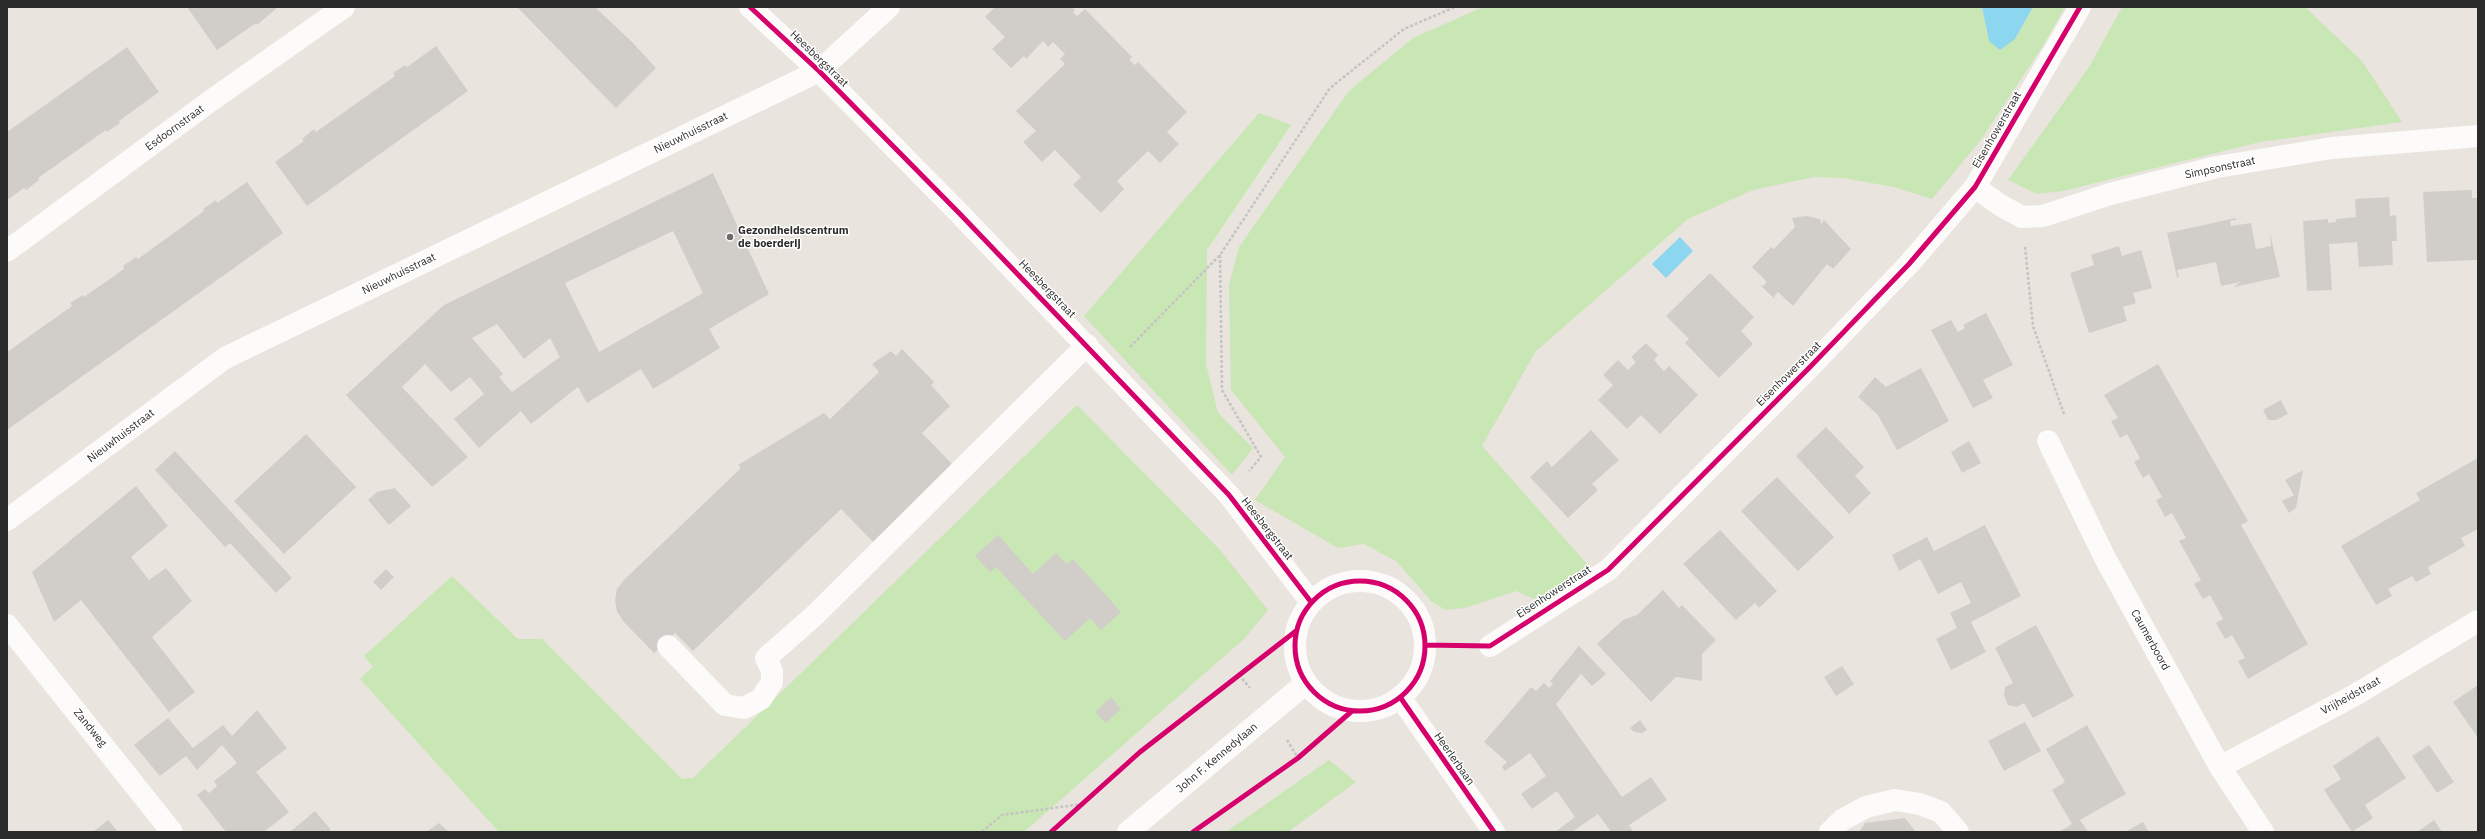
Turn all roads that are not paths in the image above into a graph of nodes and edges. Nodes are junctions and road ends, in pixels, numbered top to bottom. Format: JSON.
{"nodes":[{"id":1,"x":344,"y":7,"type":"edge"},
{"id":2,"x":750,"y":7,"type":"edge"},
{"id":3,"x":890,"y":7,"type":"edge"},
{"id":4,"x":2080,"y":7,"type":"edge"},
{"id":5,"x":819,"y":71,"type":"junction"},
{"id":6,"x":2478,"y":136,"type":"edge"},
{"id":7,"x":1975,"y":186,"type":"junction"},
{"id":8,"x":7,"y":252,"type":"edge"},
{"id":9,"x":1087,"y":345,"type":"junction"},
{"id":10,"x":2048,"y":441,"type":"dead end"},
{"id":11,"x":7,"y":520,"type":"edge"},
{"id":12,"x":1311,"y":602,"type":"junction"},
{"id":13,"x":2478,"y":620,"type":"edge"},
{"id":14,"x":7,"y":625,"type":"edge"},
{"id":15,"x":668,"y":646,"type":"dead end"},
{"id":16,"x":1490,"y":646,"type":"dead end"},
{"id":17,"x":1306,"y":683,"type":"junction"},
{"id":18,"x":1400,"y":697,"type":"junction"},
{"id":19,"x":2220,"y":767,"type":"junction"},
{"id":20,"x":172,"y":832,"type":"edge"},
{"id":21,"x":1128,"y":832,"type":"edge"},
{"id":22,"x":1494,"y":832,"type":"edge"},
{"id":23,"x":1830,"y":832,"type":"edge"},
{"id":24,"x":1958,"y":832,"type":"edge"},
{"id":25,"x":2263,"y":832,"type":"edge"}],
"edges":[{"from":1,"to":8,"type":"street","name":"Esdoornstraat"},
{"from":2,"to":5,"type":"street","name":"Heesbergstraat"},
{"from":3,"to":5,"type":"street","name":"Nieuwhuisstraat"},
{"from":4,"to":7,"type":"street","name":"Eisenhowerstraat"},
{"from":5,"to":9,"type":"street","name":"Heesbergstraat"},
{"from":5,"to":11,"type":"street","name":"Nieuwhuisstraat"},
{"from":6,"to":7,"type":"street","name":"Simpsonstraat"},
{"from":7,"to":16,"type":"street","name":"Eisenhowerstraat"},
{"from":9,"to":12,"type":"street","name":"Heesbergstraat"},
{"from":9,"to":15,"type":"street"},
{"from":10,"to":19,"type":"street","name":"Caumerboord"},
{"from":12,"to":17,"type":"street"},
{"from":12,"to":18,"type":"street"},
{"from":13,"to":19,"type":"street","name":"Vrijheidstraat"},
{"from":14,"to":20,"type":"street","name":"Zandweg"},
{"from":17,"to":18,"type":"street"},
{"from":17,"to":21,"type":"street","name":"John F. Kennedylaan"},
{"from":18,"to":22,"type":"street","name":"Heerlerbaan"},
{"from":19,"to":25,"type":"street","name":"Caumerboord"},
{"from":23,"to":24,"type":"street"}]}
